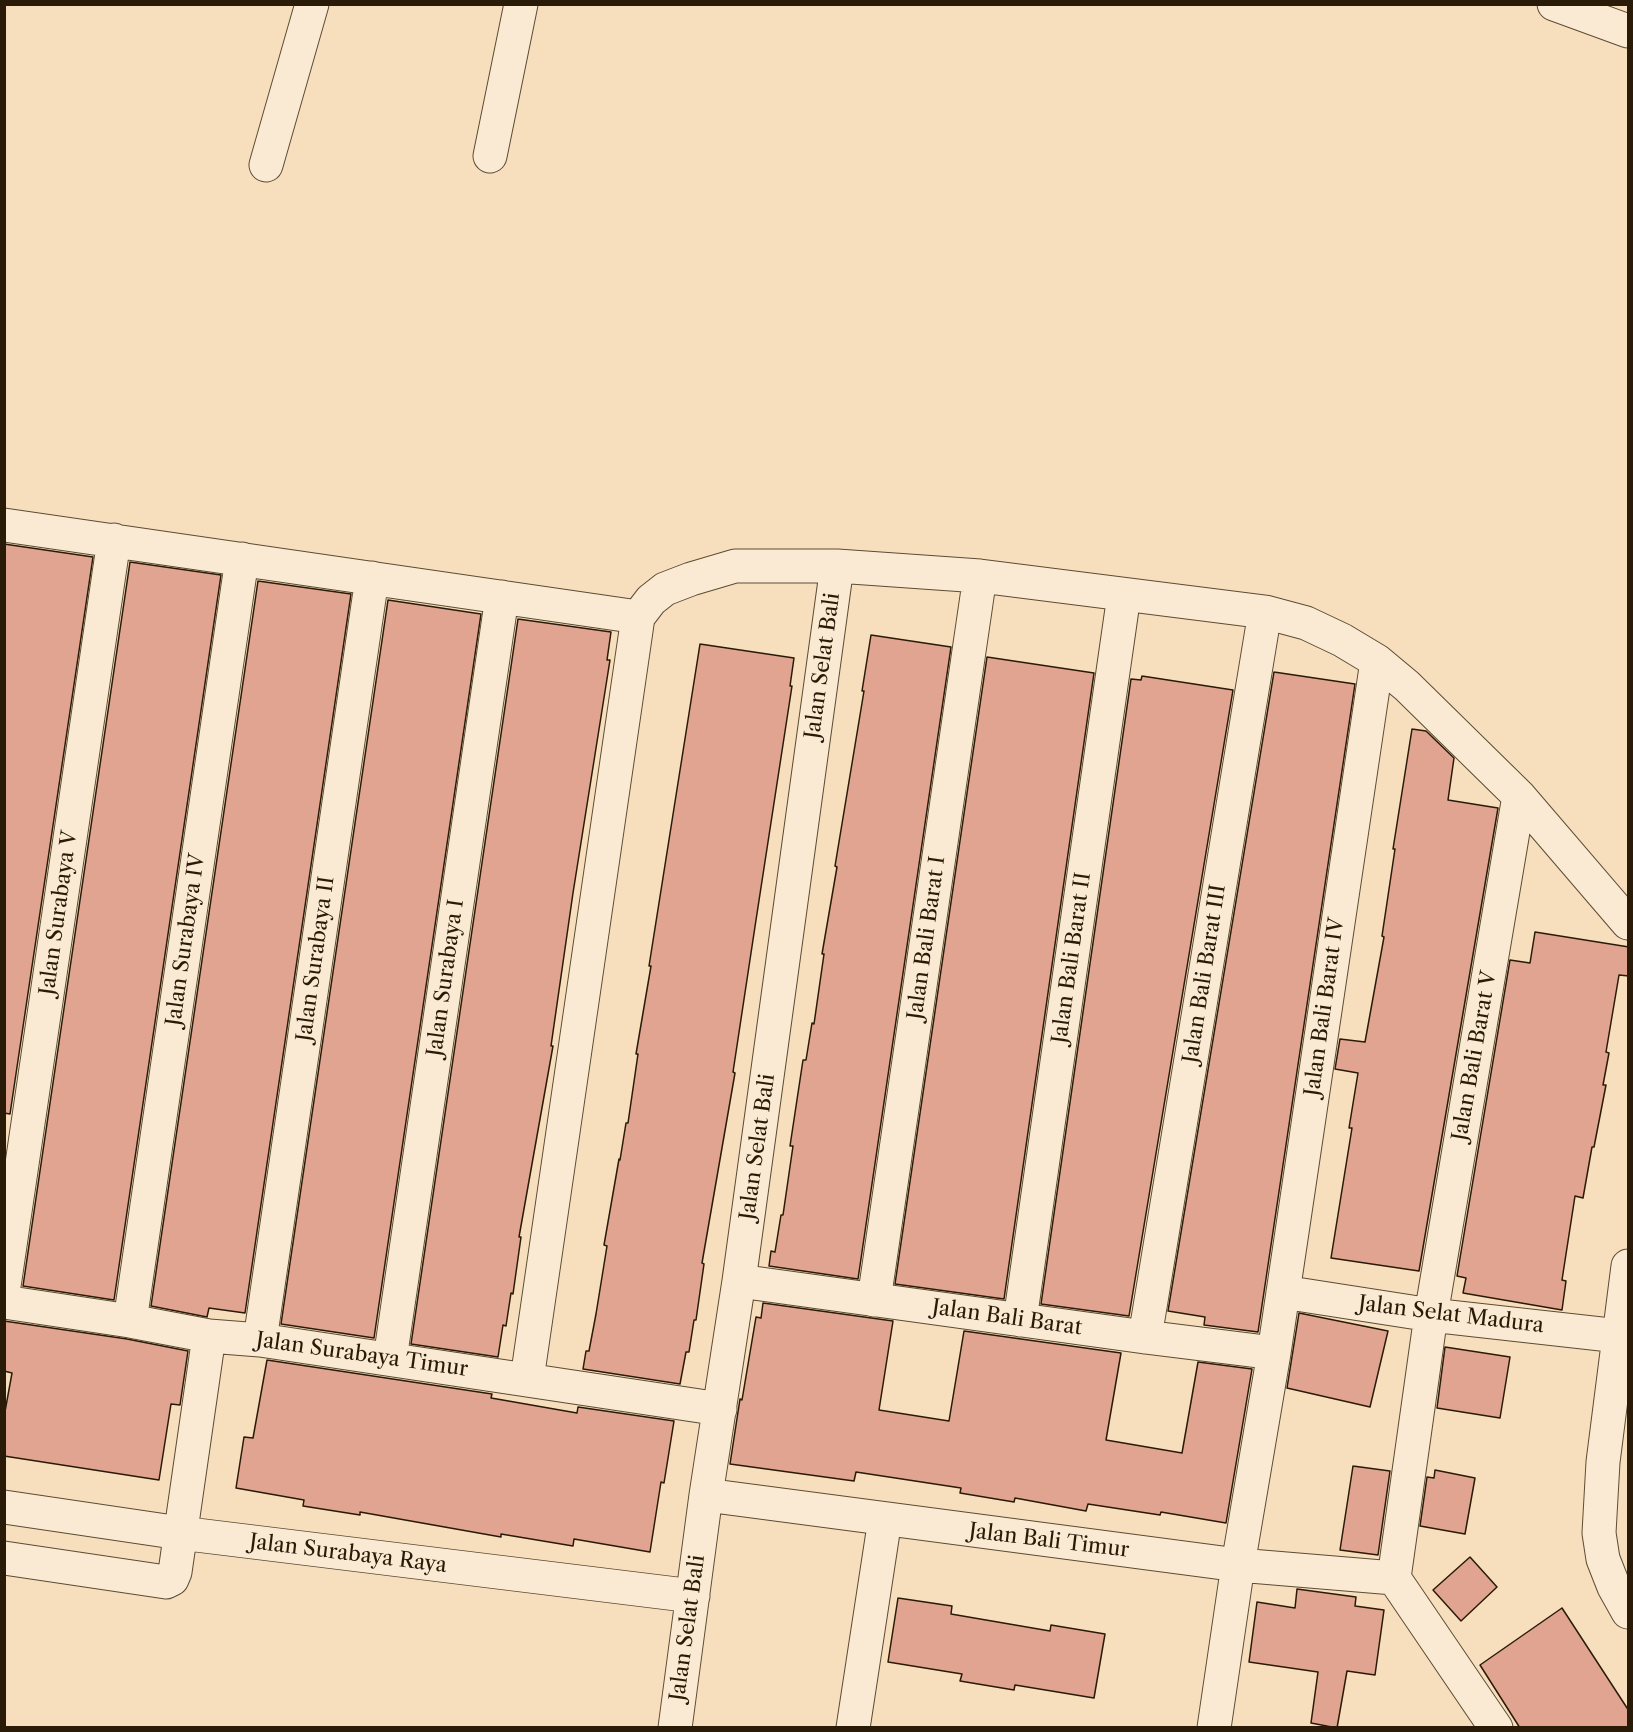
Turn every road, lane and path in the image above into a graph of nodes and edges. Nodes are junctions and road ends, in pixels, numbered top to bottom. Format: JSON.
{"nodes":[{"id":1,"x":312,"y":4,"type":"edge"},
{"id":2,"x":521,"y":4,"type":"edge"},
{"id":3,"x":1554,"y":4,"type":"edge"},
{"id":4,"x":1629,"y":31,"type":"edge"},
{"id":5,"x":490,"y":156,"type":"dead end"},
{"id":6,"x":266,"y":165,"type":"dead end"},
{"id":7,"x":4,"y":525,"type":"edge"},
{"id":8,"x":114,"y":540,"type":"junction"},
{"id":9,"x":242,"y":559,"type":"junction"},
{"id":10,"x":837,"y":566,"type":"junction"},
{"id":11,"x":980,"y":576,"type":"junction"},
{"id":12,"x":372,"y":578,"type":"junction"},
{"id":13,"x":1124,"y":595,"type":"junction"},
{"id":14,"x":502,"y":597,"type":"junction"},
{"id":15,"x":1265,"y":612,"type":"junction"},
{"id":16,"x":638,"y":618,"type":"junction"},
{"id":17,"x":1377,"y":661,"type":"junction"},
{"id":18,"x":1519,"y":796,"type":"junction"},
{"id":19,"x":1629,"y":923,"type":"edge"},
{"id":20,"x":1629,"y":1266,"type":"edge"},
{"id":21,"x":739,"y":1281,"type":"junction"},
{"id":22,"x":4,"y":1286,"type":"edge"},
{"id":23,"x":1283,"y":1292,"type":"junction"},
{"id":24,"x":874,"y":1300,"type":"junction"},
{"id":25,"x":4,"y":1302,"type":"edge"},
{"id":26,"x":1431,"y":1315,"type":"junction"},
{"id":27,"x":1020,"y":1320,"type":"junction"},
{"id":28,"x":130,"y":1321,"type":"junction"},
{"id":29,"x":209,"y":1336,"type":"junction"},
{"id":30,"x":1145,"y":1337,"type":"junction"},
{"id":31,"x":1624,"y":1337,"type":"edge"},
{"id":32,"x":260,"y":1340,"type":"junction"},
{"id":33,"x":1274,"y":1353,"type":"junction"},
{"id":34,"x":390,"y":1359,"type":"junction"},
{"id":35,"x":527,"y":1379,"type":"junction"},
{"id":36,"x":720,"y":1409,"type":"junction"},
{"id":37,"x":1616,"y":1464,"type":"edge"},
{"id":38,"x":706,"y":1495,"type":"junction"},
{"id":39,"x":4,"y":1507,"type":"edge"},
{"id":40,"x":885,"y":1519,"type":"junction"},
{"id":41,"x":180,"y":1533,"type":"junction"},
{"id":42,"x":4,"y":1558,"type":"edge"},
{"id":43,"x":1238,"y":1565,"type":"junction"},
{"id":44,"x":1394,"y":1578,"type":"junction"},
{"id":45,"x":693,"y":1596,"type":"junction"},
{"id":46,"x":1629,"y":1612,"type":"edge"},
{"id":47,"x":675,"y":1728,"type":"edge"},
{"id":48,"x":853,"y":1728,"type":"edge"},
{"id":49,"x":1214,"y":1728,"type":"edge"},
{"id":50,"x":1496,"y":1728,"type":"edge"}],
"edges":[{"from":1,"to":6,"type":"street"},
{"from":2,"to":5,"type":"street"},
{"from":3,"to":4,"type":"street"},
{"from":7,"to":8,"type":"street"},
{"from":8,"to":9,"type":"street"},
{"from":8,"to":22,"type":"street","name":"Jalan Surabaya V"},
{"from":9,"to":12,"type":"street"},
{"from":9,"to":28,"type":"street","name":"Jalan Surabaya IV"},
{"from":10,"to":11,"type":"street"},
{"from":10,"to":16,"type":"street"},
{"from":10,"to":21,"type":"street","name":"Jalan Selat Bali"},
{"from":11,"to":13,"type":"street"},
{"from":11,"to":24,"type":"street","name":"Jalan Bali Barat I"},
{"from":12,"to":14,"type":"street"},
{"from":12,"to":32,"type":"street","name":"Jalan Surabaya II"},
{"from":13,"to":15,"type":"street"},
{"from":13,"to":27,"type":"street","name":"Jalan Bali Barat II"},
{"from":14,"to":16,"type":"street"},
{"from":14,"to":34,"type":"street","name":"Jalan Surabaya I"},
{"from":15,"to":17,"type":"street"},
{"from":15,"to":30,"type":"street","name":"Jalan Bali Barat III"},
{"from":16,"to":35,"type":"street"},
{"from":17,"to":18,"type":"street"},
{"from":17,"to":23,"type":"street","name":"Jalan Bali Barat IV"},
{"from":18,"to":19,"type":"street"},
{"from":18,"to":26,"type":"street","name":"Jalan Bali Barat V"},
{"from":20,"to":31,"type":"street"},
{"from":21,"to":24,"type":"street","name":"Jalan Bali Barat"},
{"from":21,"to":36,"type":"street","name":"Jalan Selat Bali"},
{"from":23,"to":26,"type":"street","name":"Jalan Selat Madura"},
{"from":23,"to":33,"type":"street","name":"Jalan Bali Barat IV"},
{"from":24,"to":27,"type":"street","name":"Jalan Bali Barat"},
{"from":25,"to":28,"type":"street","name":"Jalan Surabaya Timur"},
{"from":26,"to":31,"type":"street","name":"Jalan Selat Madura"},
{"from":26,"to":44,"type":"street","name":"Jalan Bali Barat V"},
{"from":27,"to":30,"type":"street","name":"Jalan Bali Barat"},
{"from":28,"to":29,"type":"street","name":"Jalan Surabaya Timur"},
{"from":29,"to":32,"type":"street","name":"Jalan Surabaya Timur"},
{"from":29,"to":41,"type":"street"},
{"from":30,"to":33,"type":"street","name":"Jalan Bali Barat"},
{"from":31,"to":37,"type":"street"},
{"from":32,"to":34,"type":"street","name":"Jalan Surabaya Timur"},
{"from":33,"to":43,"type":"street","name":"Jalan Bali Barat IV"},
{"from":34,"to":35,"type":"street","name":"Jalan Surabaya Timur"},
{"from":35,"to":36,"type":"street","name":"Jalan Surabaya Timur"},
{"from":36,"to":38,"type":"street","name":"Jalan Selat Bali"},
{"from":37,"to":46,"type":"street"},
{"from":38,"to":40,"type":"street","name":"Jalan Bali Timur"},
{"from":38,"to":45,"type":"street","name":"Jalan Selat Bali"},
{"from":39,"to":41,"type":"street","name":"Jalan Surabaya Raya"},
{"from":40,"to":43,"type":"street","name":"Jalan Bali Timur"},
{"from":40,"to":48,"type":"street"},
{"from":41,"to":42,"type":"street"},
{"from":41,"to":45,"type":"street","name":"Jalan Surabaya Raya"},
{"from":43,"to":44,"type":"street","name":"Jalan Bali Timur"},
{"from":43,"to":49,"type":"street","name":"Jalan Bali Barat IV"},
{"from":44,"to":50,"type":"street"},
{"from":45,"to":47,"type":"street","name":"Jalan Selat Bali"}]}
